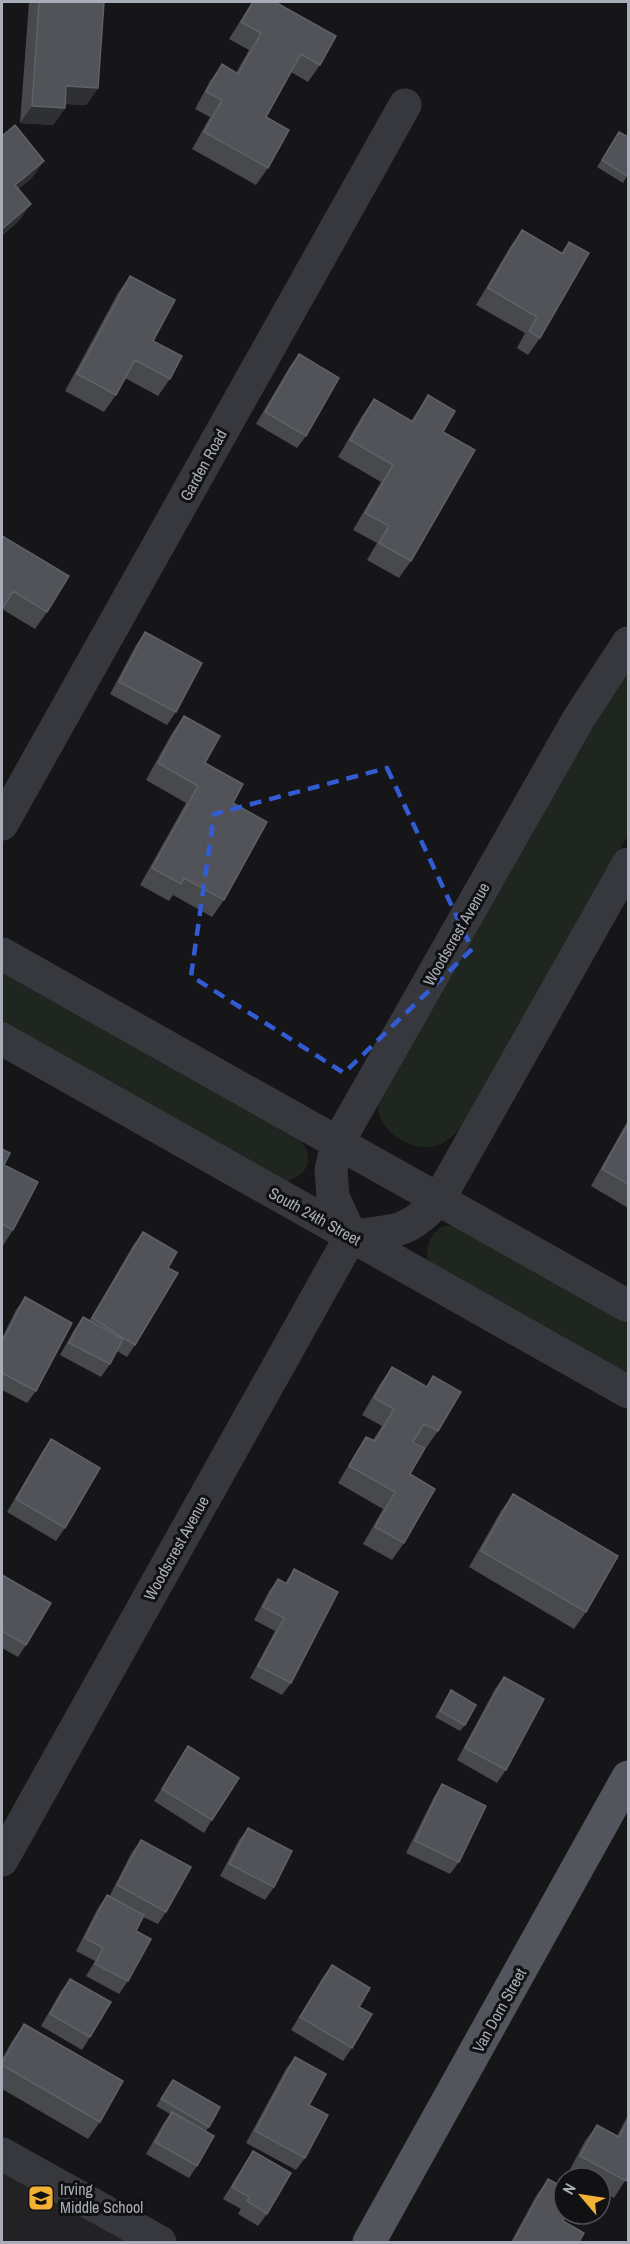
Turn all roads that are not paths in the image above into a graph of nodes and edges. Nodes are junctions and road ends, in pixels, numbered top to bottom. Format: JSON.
{"nodes":[{"id":1,"x":405,"y":105,"type":"dead end"},
{"id":2,"x":628,"y":643,"type":"edge"},
{"id":3,"x":2,"y":824,"type":"edge"},
{"id":4,"x":628,"y":864,"type":"edge"},
{"id":5,"x":2,"y":954,"type":"edge"},
{"id":6,"x":2,"y":1039,"type":"edge"},
{"id":7,"x":337,"y":1144,"type":"junction"},
{"id":8,"x":439,"y":1199,"type":"junction"},
{"id":9,"x":351,"y":1236,"type":"junction"},
{"id":10,"x":628,"y":1306,"type":"edge"},
{"id":11,"x":628,"y":1392,"type":"edge"},
{"id":12,"x":628,"y":1777,"type":"edge"},
{"id":13,"x":2,"y":1860,"type":"edge"},
{"id":14,"x":2,"y":2154,"type":"edge"},
{"id":15,"x":160,"y":2242,"type":"edge"},
{"id":16,"x":369,"y":2242,"type":"edge"}],
"edges":[{"from":1,"to":3,"type":"street","name":"Garden Road"},
{"from":2,"to":7,"type":"street","name":"Woodscrest Avenue"},
{"from":4,"to":8,"type":"street"},
{"from":5,"to":7,"type":"street"},
{"from":6,"to":9,"type":"street","name":"South 24th Street"},
{"from":7,"to":8,"type":"street"},
{"from":7,"to":9,"type":"street","name":"Woodscrest Avenue"},
{"from":8,"to":9,"type":"street"},
{"from":8,"to":10,"type":"street"},
{"from":9,"to":11,"type":"street","name":"South 24th Street"},
{"from":9,"to":13,"type":"street","name":"Woodscrest Avenue"},
{"from":12,"to":16,"type":"main road","name":"Van Dorn Street"},
{"from":14,"to":15,"type":"street"}]}
